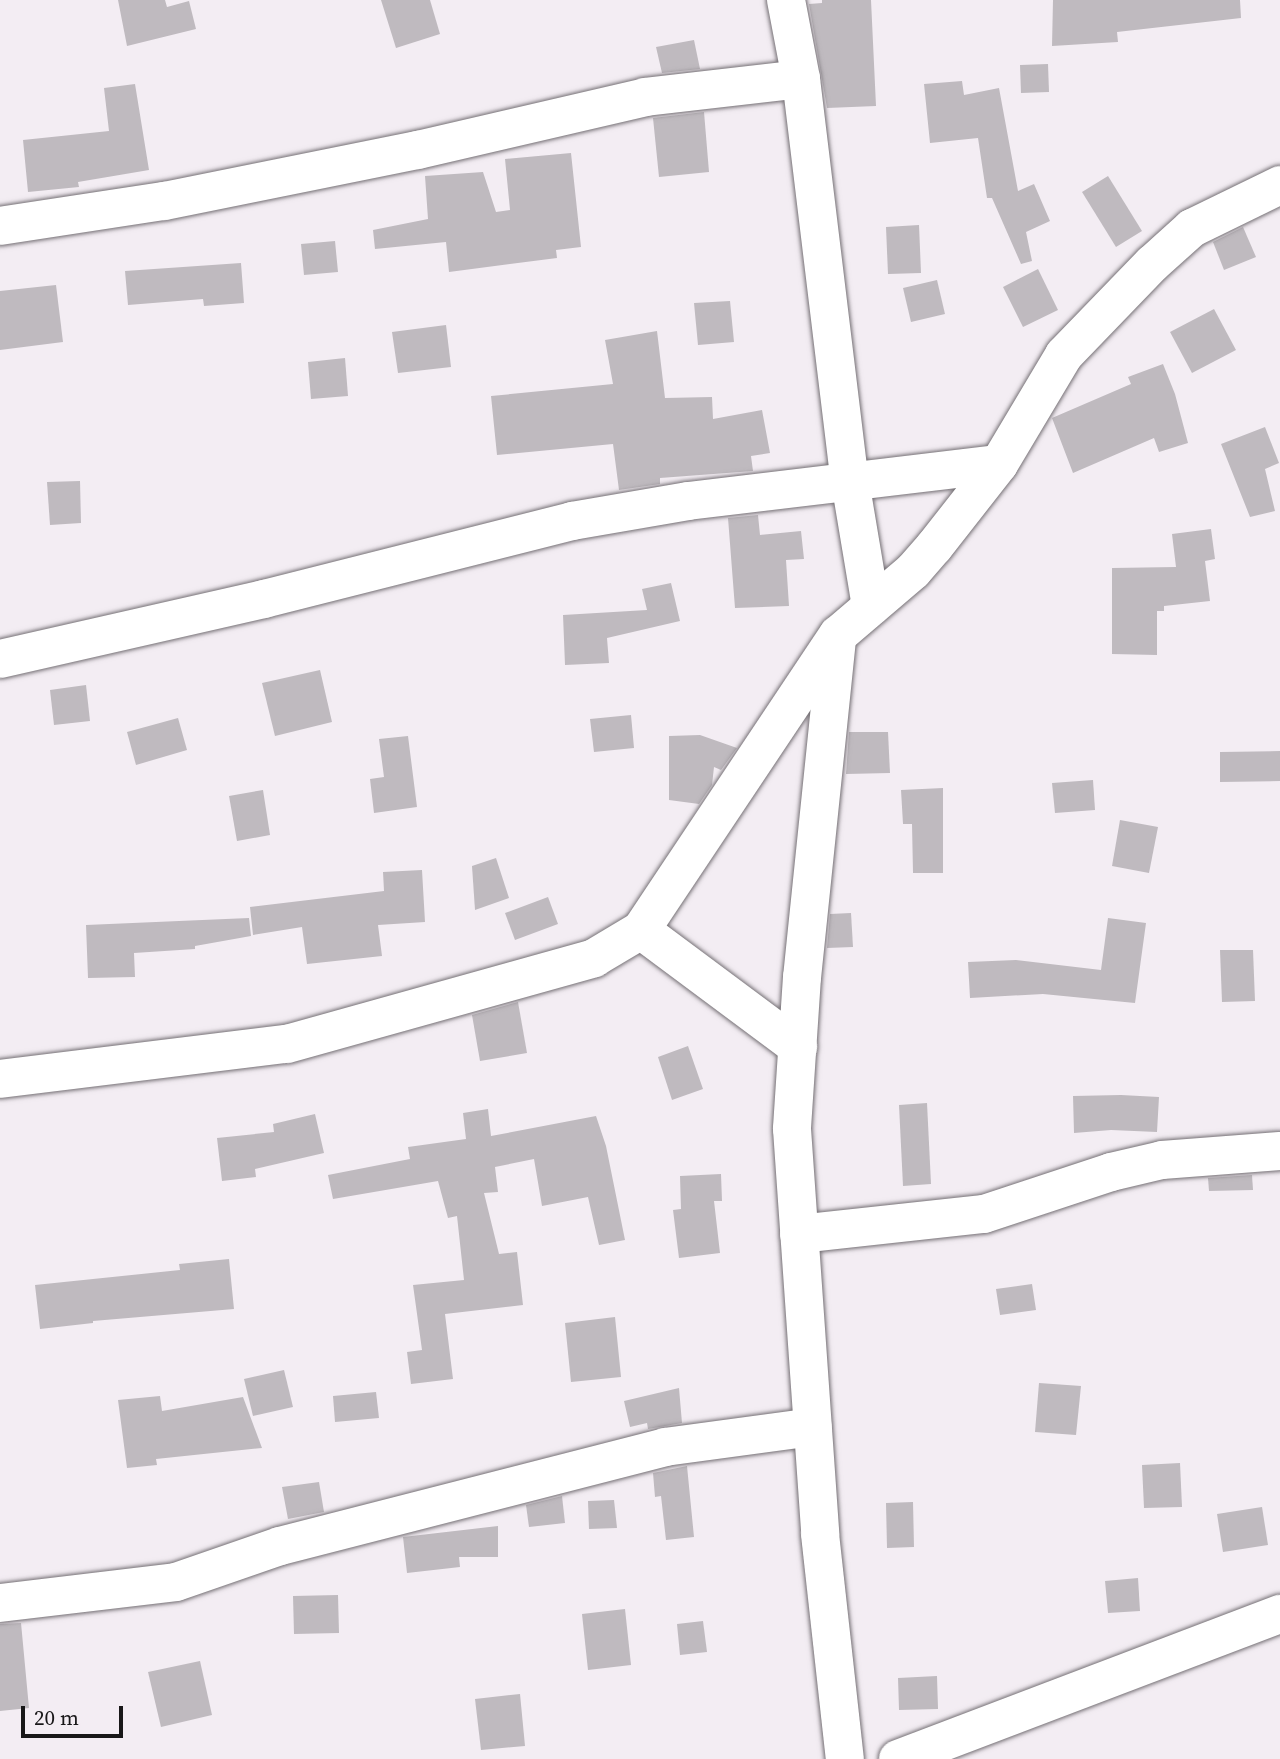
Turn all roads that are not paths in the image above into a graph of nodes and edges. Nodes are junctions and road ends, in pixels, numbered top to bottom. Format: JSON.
{"nodes":[{"id":1,"x":786,"y":0,"type":"edge"},
{"id":2,"x":801,"y":79,"type":"junction"},
{"id":3,"x":1277,"y":194,"type":"edge"},
{"id":4,"x":0,"y":226,"type":"edge"},
{"id":5,"x":999,"y":464,"type":"junction"},
{"id":6,"x":850,"y":481,"type":"junction"},
{"id":7,"x":871,"y":606,"type":"junction"},
{"id":8,"x":838,"y":635,"type":"junction"},
{"id":9,"x":0,"y":659,"type":"edge"},
{"id":10,"x":642,"y":930,"type":"junction"},
{"id":11,"x":798,"y":1048,"type":"junction"},
{"id":12,"x":0,"y":1080,"type":"edge"},
{"id":13,"x":1280,"y":1151,"type":"edge"},
{"id":14,"x":799,"y":1234,"type":"junction"},
{"id":15,"x":813,"y":1427,"type":"junction"},
{"id":16,"x":0,"y":1603,"type":"edge"},
{"id":17,"x":1280,"y":1614,"type":"edge"},
{"id":18,"x":845,"y":1759,"type":"edge"},
{"id":19,"x":898,"y":1759,"type":"edge"}],
"edges":[{"from":1,"to":2,"type":"street"},
{"from":2,"to":4,"type":"street"},
{"from":2,"to":6,"type":"street"},
{"from":3,"to":5,"type":"street"},
{"from":5,"to":6,"type":"street"},
{"from":5,"to":7,"type":"street"},
{"from":6,"to":7,"type":"street"},
{"from":6,"to":9,"type":"street"},
{"from":7,"to":8,"type":"street"},
{"from":8,"to":10,"type":"street"},
{"from":8,"to":11,"type":"street"},
{"from":10,"to":11,"type":"street"},
{"from":10,"to":12,"type":"street"},
{"from":11,"to":14,"type":"street"},
{"from":13,"to":14,"type":"street"},
{"from":14,"to":15,"type":"street"},
{"from":15,"to":16,"type":"street"},
{"from":15,"to":18,"type":"street"},
{"from":17,"to":19,"type":"street"}]}
